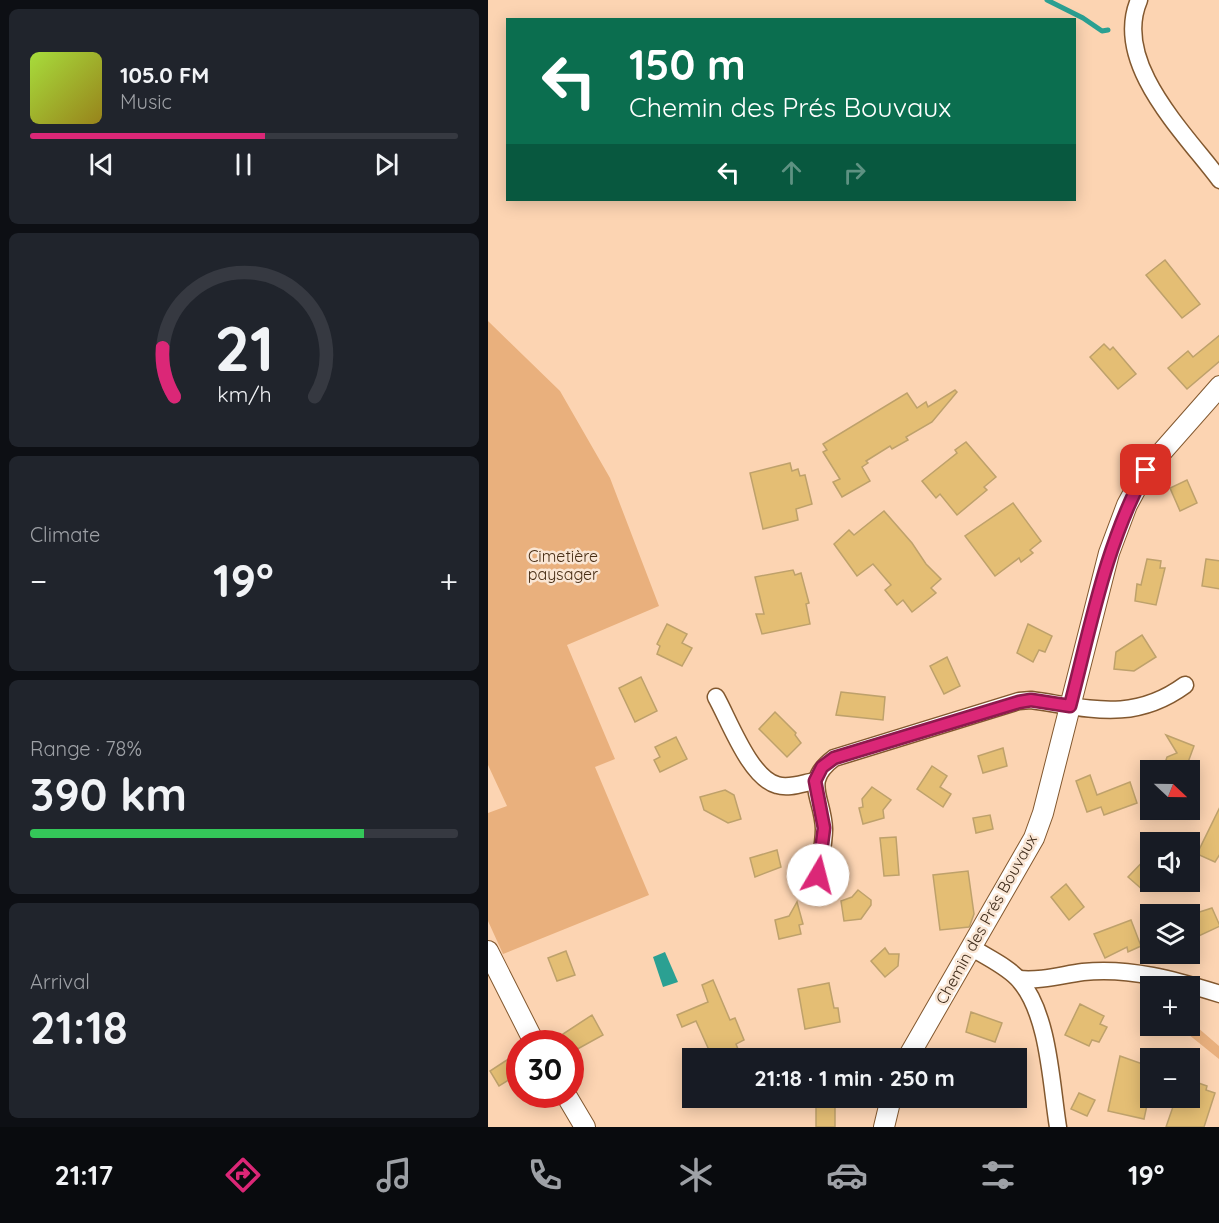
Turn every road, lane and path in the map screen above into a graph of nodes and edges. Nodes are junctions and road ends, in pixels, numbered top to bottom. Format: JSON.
{"nodes":[{"id":1,"x":1139,"y":0,"type":"edge"},
{"id":2,"x":1220,"y":180,"type":"edge"},
{"id":3,"x":1220,"y":386,"type":"edge"},
{"id":4,"x":1185,"y":686,"type":"dead end"},
{"id":5,"x":716,"y":697,"type":"dead end"},
{"id":6,"x":1070,"y":706,"type":"junction"},
{"id":7,"x":815,"y":781,"type":"junction"},
{"id":8,"x":818,"y":875,"type":"dead end"},
{"id":9,"x":971,"y":947,"type":"junction"},
{"id":10,"x":488,"y":951,"type":"edge"},
{"id":11,"x":1019,"y":979,"type":"junction"},
{"id":12,"x":1220,"y":994,"type":"edge"},
{"id":13,"x":528,"y":1030,"type":"edge"},
{"id":14,"x":913,"y":1048,"type":"edge"},
{"id":15,"x":574,"y":1108,"type":"edge"},
{"id":16,"x":889,"y":1108,"type":"edge"},
{"id":17,"x":585,"y":1127,"type":"edge"},
{"id":18,"x":884,"y":1127,"type":"edge"},
{"id":19,"x":1058,"y":1127,"type":"edge"}],
"edges":[{"from":1,"to":2,"type":"street"},
{"from":3,"to":6,"type":"street","name":"Chemin des Prés Bouvaux"},
{"from":4,"to":6,"type":"street"},
{"from":5,"to":7,"type":"street"},
{"from":6,"to":7,"type":"street"},
{"from":6,"to":9,"type":"street","name":"Chemin des Prés Bouvaux"},
{"from":7,"to":8,"type":"street"},
{"from":9,"to":11,"type":"street"},
{"from":9,"to":14,"type":"street","name":"Chemin des Prés Bouvaux"},
{"from":10,"to":13,"type":"street"},
{"from":11,"to":12,"type":"street"},
{"from":11,"to":19,"type":"street"},
{"from":15,"to":17,"type":"street"},
{"from":16,"to":18,"type":"street"}]}
